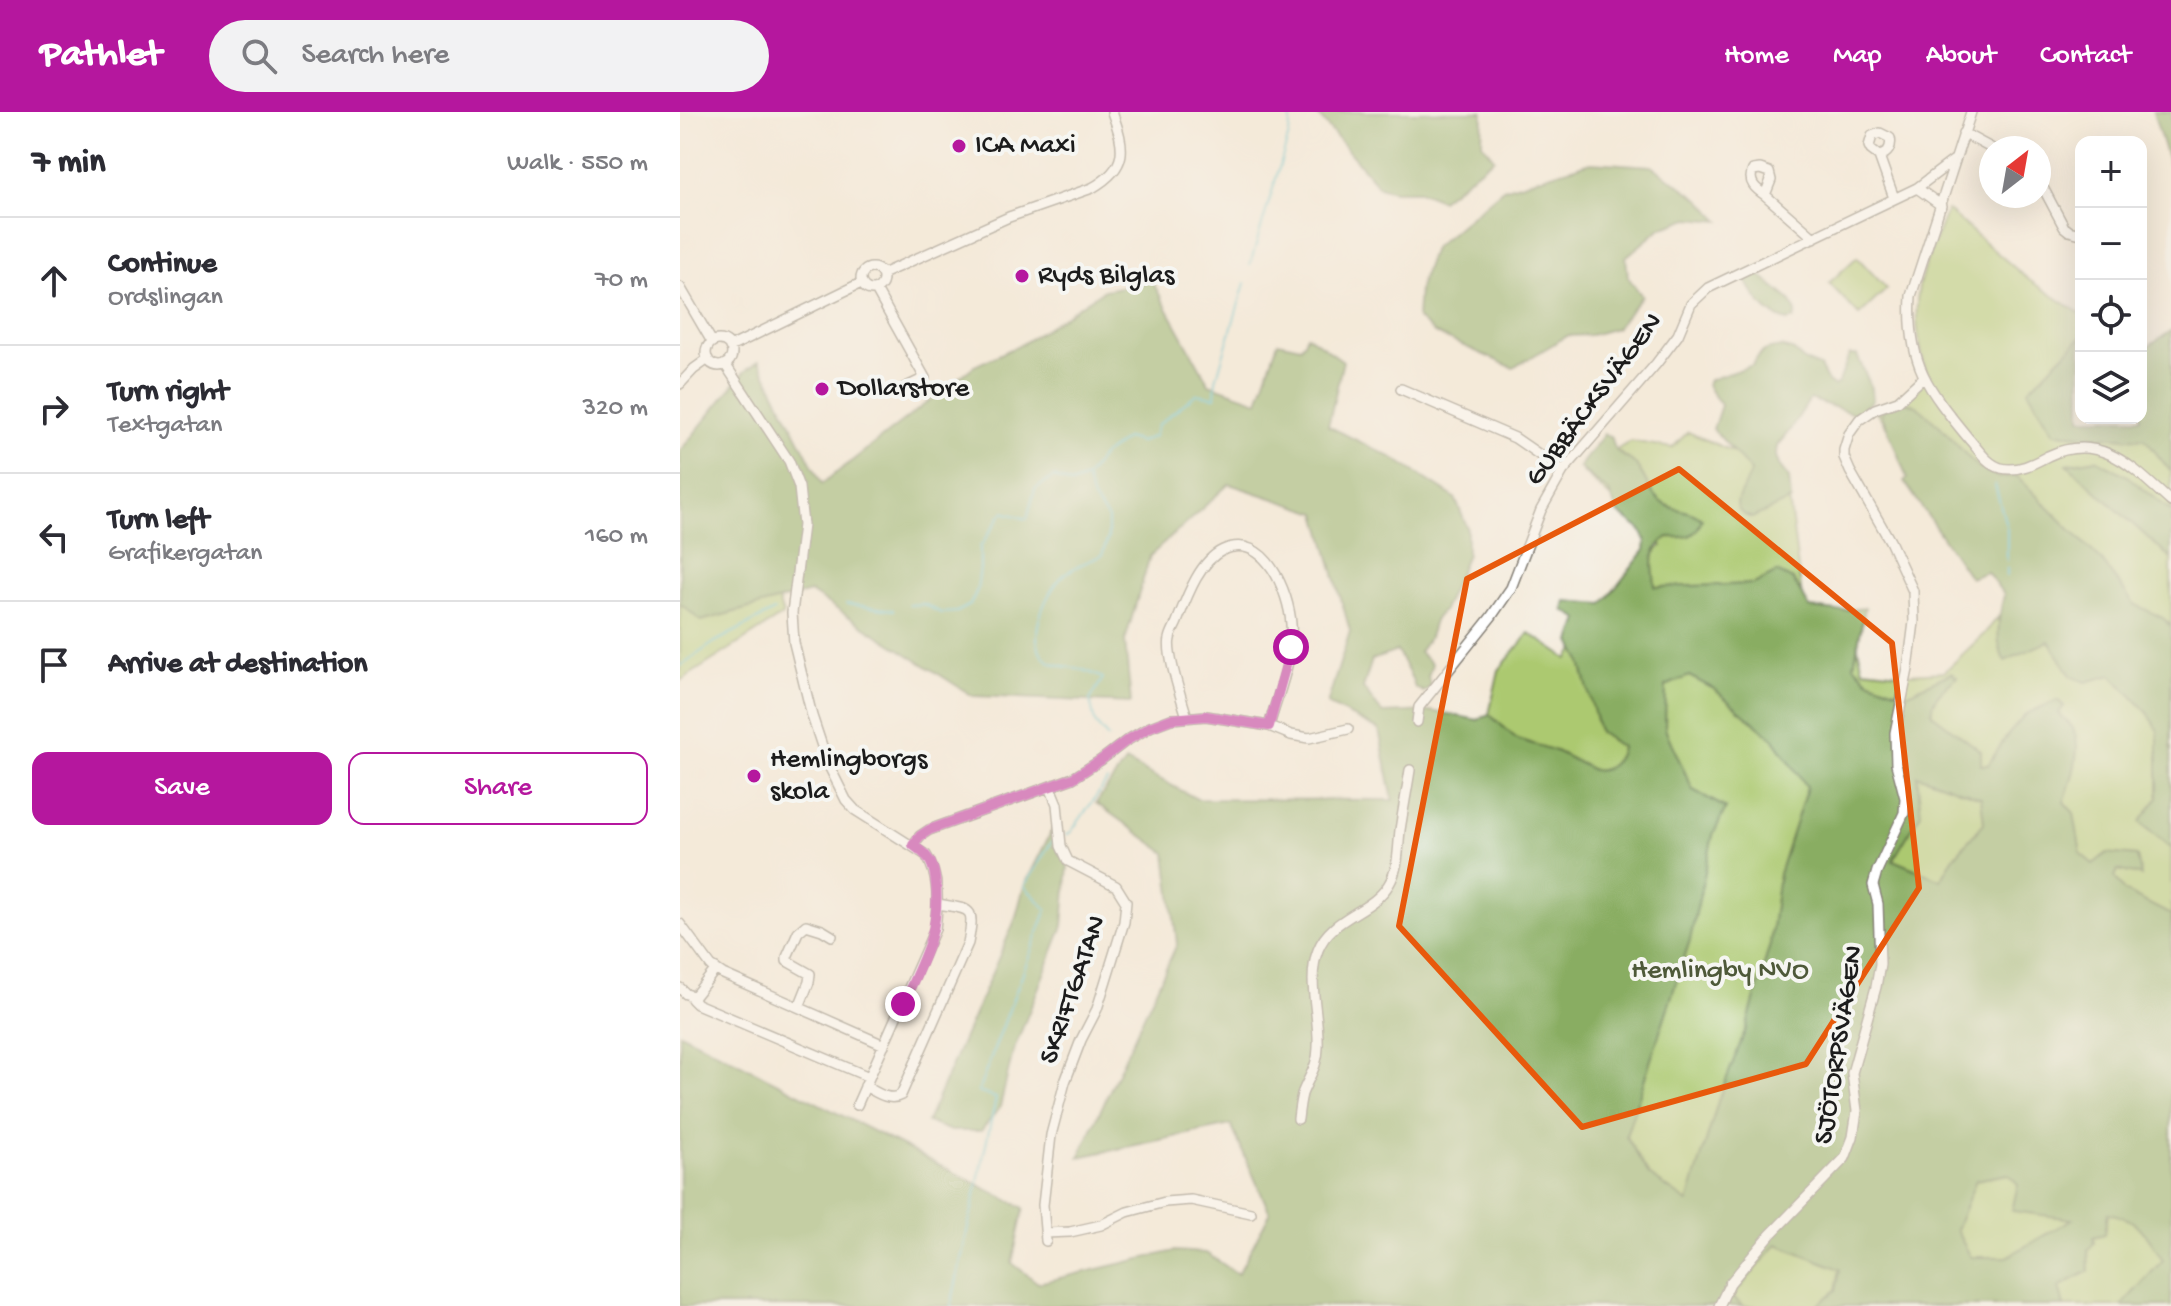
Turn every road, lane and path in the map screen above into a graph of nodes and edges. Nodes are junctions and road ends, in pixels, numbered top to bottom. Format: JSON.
{"nodes":[{"id":1,"x":1112,"y":112,"type":"edge"},
{"id":2,"x":1971,"y":112,"type":"edge"},
{"id":3,"x":1963,"y":133,"type":"junction"},
{"id":4,"x":1979,"y":142,"type":"edge"},
{"id":5,"x":1879,"y":156,"type":"dead end"},
{"id":6,"x":1954,"y":160,"type":"junction"},
{"id":7,"x":1917,"y":188,"type":"junction"},
{"id":8,"x":1765,"y":195,"type":"dead end"},
{"id":9,"x":1894,"y":198,"type":"junction"},
{"id":10,"x":2051,"y":203,"type":"edge"},
{"id":11,"x":1942,"y":206,"type":"junction"},
{"id":12,"x":2075,"y":232,"type":"edge"},
{"id":13,"x":1814,"y":238,"type":"junction"},
{"id":14,"x":882,"y":274,"type":"junction"},
{"id":15,"x":861,"y":283,"type":"junction"},
{"id":16,"x":680,"y":287,"type":"edge"},
{"id":17,"x":876,"y":290,"type":"junction"},
{"id":18,"x":712,"y":342,"type":"junction"},
{"id":19,"x":730,"y":347,"type":"junction"},
{"id":20,"x":708,"y":359,"type":"junction"},
{"id":21,"x":725,"y":364,"type":"junction"},
{"id":22,"x":1923,"y":378,"type":"junction"},
{"id":23,"x":680,"y":384,"type":"edge"},
{"id":24,"x":1401,"y":389,"type":"dead end"},
{"id":25,"x":894,"y":393,"type":"dead end"},
{"id":26,"x":1563,"y":471,"type":"junction"},
{"id":27,"x":2171,"y":502,"type":"edge"},
{"id":28,"x":1187,"y":717,"type":"junction"},
{"id":29,"x":1417,"y":722,"type":"dead end"},
{"id":30,"x":1269,"y":726,"type":"junction"},
{"id":31,"x":1348,"y":729,"type":"dead end"},
{"id":32,"x":1410,"y":770,"type":"dead end"},
{"id":33,"x":1050,"y":787,"type":"junction"},
{"id":34,"x":913,"y":845,"type":"junction"},
{"id":35,"x":938,"y":904,"type":"junction"},
{"id":36,"x":680,"y":924,"type":"edge"},
{"id":37,"x":832,"y":936,"type":"dead end"},
{"id":38,"x":716,"y":969,"type":"junction"},
{"id":39,"x":680,"y":988,"type":"edge"},
{"id":40,"x":693,"y":996,"type":"junction"},
{"id":41,"x":799,"y":1007,"type":"junction"},
{"id":42,"x":884,"y":1045,"type":"junction"},
{"id":43,"x":867,"y":1082,"type":"junction"},
{"id":44,"x":857,"y":1105,"type":"dead end"},
{"id":45,"x":1298,"y":1119,"type":"dead end"},
{"id":46,"x":1251,"y":1213,"type":"dead end"},
{"id":47,"x":1719,"y":1306,"type":"edge"}],
"edges":[{"from":1,"to":14,"type":"street"},
{"from":2,"to":3,"type":"street"},
{"from":3,"to":4,"type":"street"},
{"from":3,"to":6,"type":"street"},
{"from":5,"to":9,"type":"street"},
{"from":6,"to":7,"type":"street","name":"GUBBÄCKSVÄGEN"},
{"from":6,"to":11,"type":"street"},
{"from":7,"to":9,"type":"street","name":"GUBBÄCKSVÄGEN"},
{"from":7,"to":11,"type":"street"},
{"from":8,"to":13,"type":"street"},
{"from":9,"to":13,"type":"street","name":"GUBBÄCKSVÄGEN"},
{"from":10,"to":12,"type":"street"},
{"from":11,"to":22,"type":"street"},
{"from":13,"to":26,"type":"street","name":"GUBBÄCKSVÄGEN"},
{"from":14,"to":15,"type":"street"},
{"from":14,"to":17,"type":"street"},
{"from":15,"to":17,"type":"street"},
{"from":15,"to":19,"type":"street"},
{"from":16,"to":18,"type":"street"},
{"from":17,"to":25,"type":"street"},
{"from":18,"to":19,"type":"street"},
{"from":18,"to":20,"type":"street"},
{"from":19,"to":21,"type":"street"},
{"from":20,"to":21,"type":"street"},
{"from":20,"to":23,"type":"street"},
{"from":21,"to":34,"type":"street"},
{"from":22,"to":27,"type":"street"},
{"from":22,"to":47,"type":"street","name":"SJÖTORPSVÄGEN"},
{"from":24,"to":26,"type":"street"},
{"from":26,"to":29,"type":"street","name":"GUBBÄCKSVÄGEN"},
{"from":28,"to":30,"type":"street"},
{"from":28,"to":30,"type":"street"},
{"from":28,"to":33,"type":"street"},
{"from":30,"to":31,"type":"street"},
{"from":32,"to":45,"type":"street"},
{"from":33,"to":34,"type":"street"},
{"from":33,"to":46,"type":"street","name":"SKRIFTGATAN"},
{"from":34,"to":35,"type":"street"},
{"from":35,"to":42,"type":"street"},
{"from":35,"to":43,"type":"street"},
{"from":36,"to":38,"type":"street"},
{"from":37,"to":41,"type":"street"},
{"from":38,"to":40,"type":"street"},
{"from":38,"to":41,"type":"street"},
{"from":39,"to":40,"type":"street"},
{"from":40,"to":43,"type":"street"},
{"from":41,"to":42,"type":"street"},
{"from":42,"to":43,"type":"street"},
{"from":43,"to":44,"type":"street"}]}
